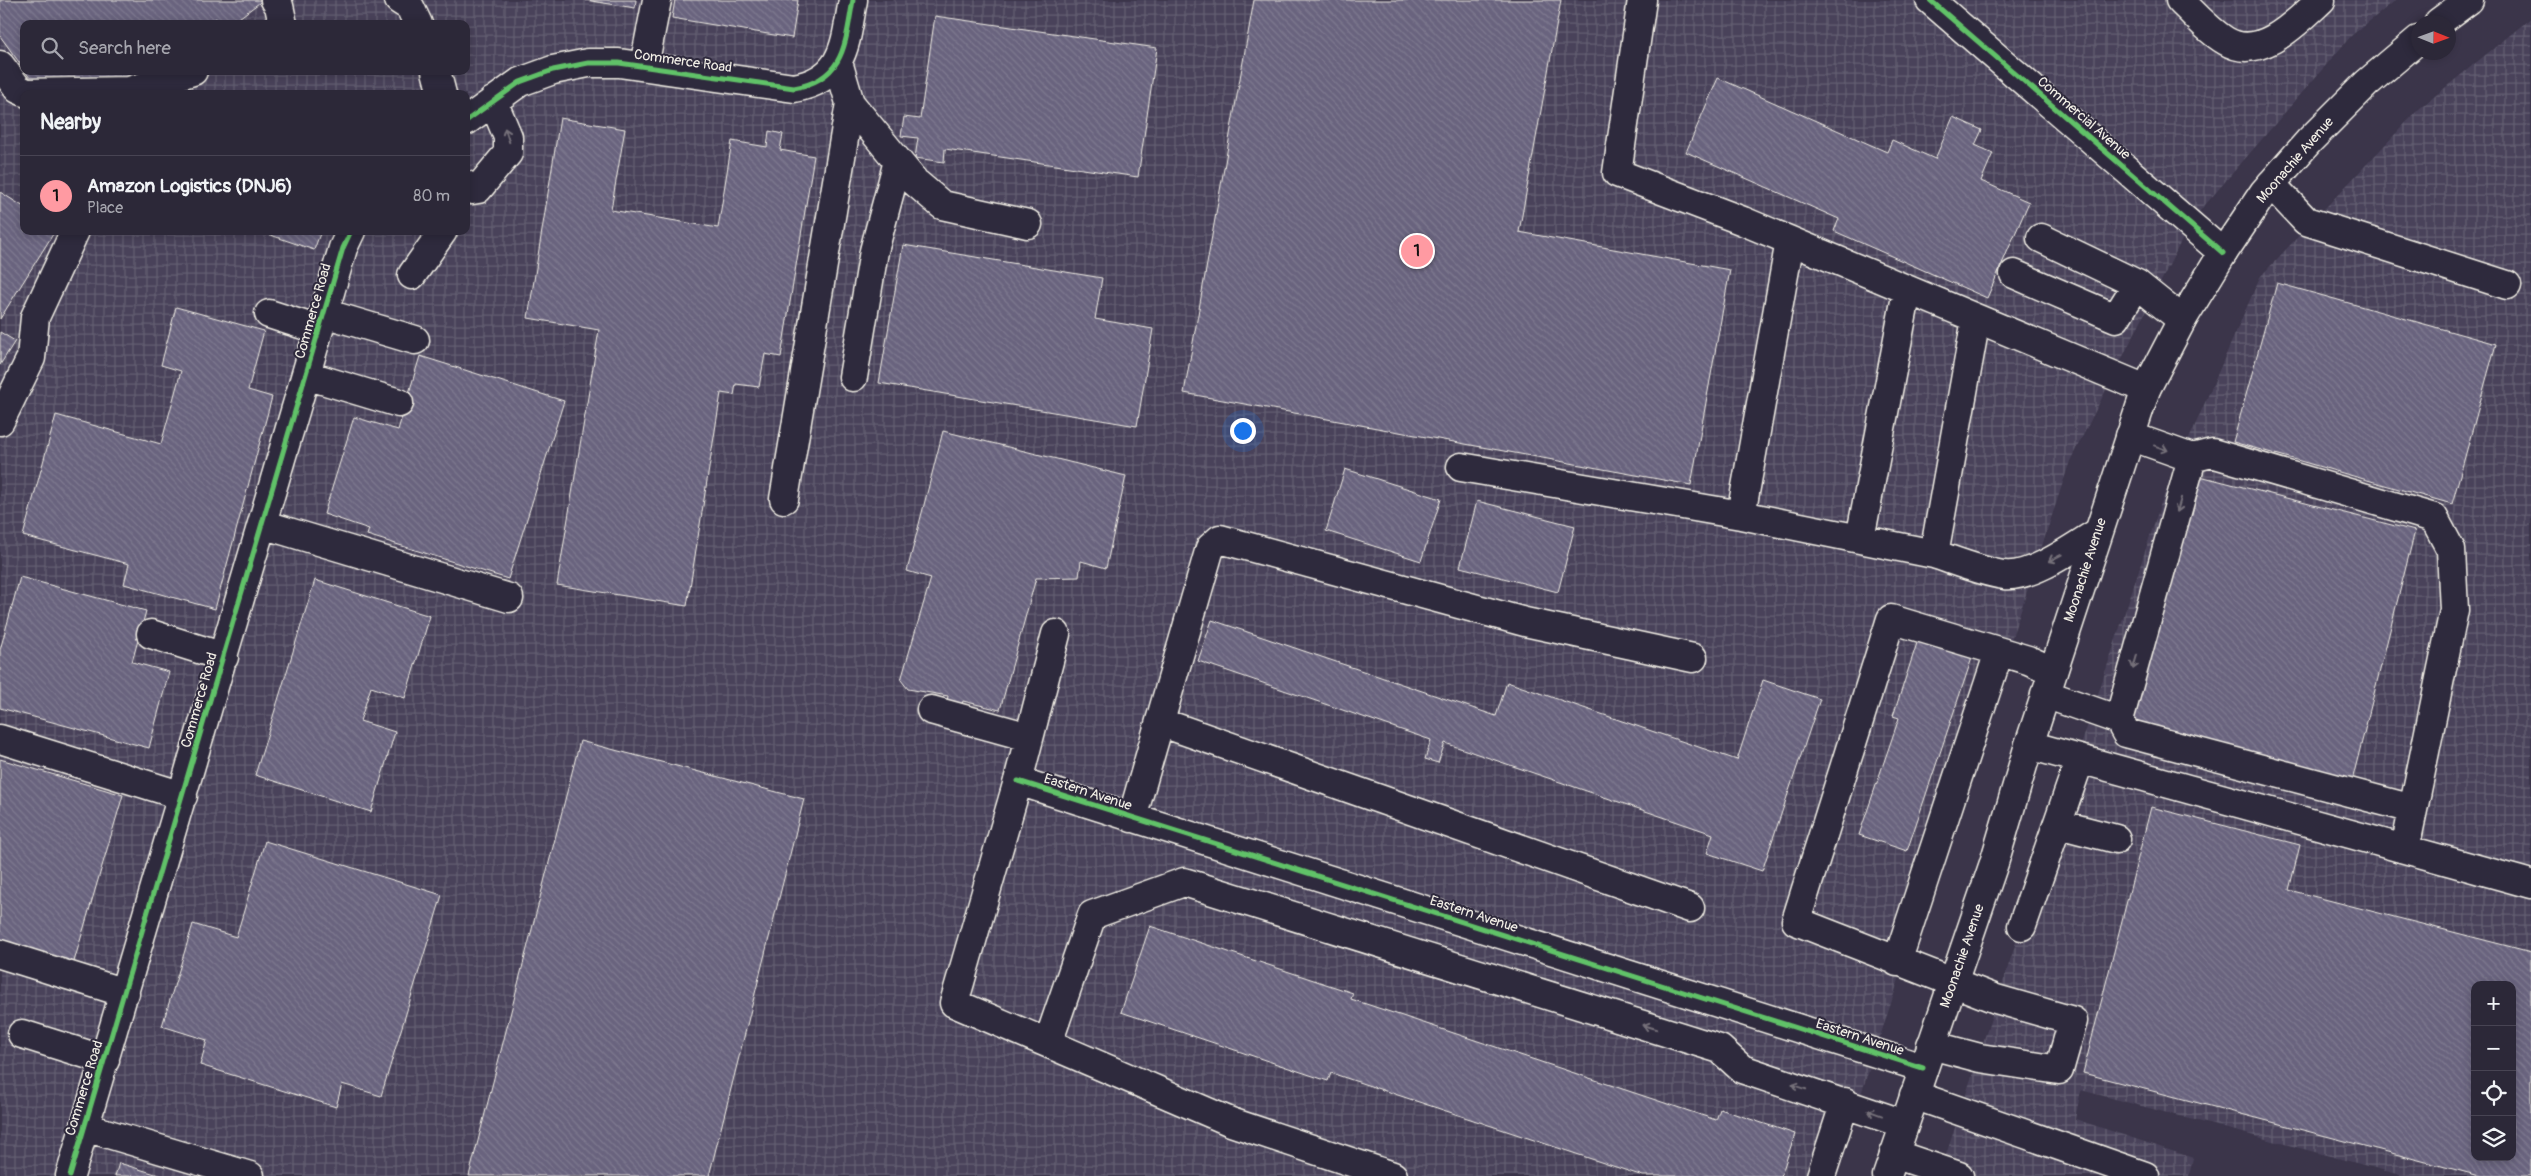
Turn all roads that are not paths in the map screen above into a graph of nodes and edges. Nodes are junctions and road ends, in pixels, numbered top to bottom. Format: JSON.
{"nodes":[{"id":1,"x":275,"y":0,"type":"edge"},
{"id":2,"x":399,"y":0,"type":"edge"},
{"id":3,"x":657,"y":0,"type":"edge"},
{"id":4,"x":853,"y":0,"type":"edge"},
{"id":5,"x":1642,"y":0,"type":"edge"},
{"id":6,"x":1930,"y":0,"type":"edge"},
{"id":7,"x":2180,"y":0,"type":"edge"},
{"id":8,"x":2321,"y":0,"type":"edge"},
{"id":9,"x":281,"y":20,"type":"edge"},
{"id":10,"x":416,"y":20,"type":"edge"},
{"id":11,"x":2411,"y":46,"type":"edge"},
{"id":12,"x":838,"y":62,"type":"junction"},
{"id":13,"x":0,"y":65,"type":"edge"},
{"id":14,"x":644,"y":66,"type":"junction"},
{"id":15,"x":181,"y":75,"type":"edge"},
{"id":16,"x":437,"y":75,"type":"edge"},
{"id":17,"x":20,"y":90,"type":"edge"},
{"id":18,"x":132,"y":90,"type":"edge"},
{"id":19,"x":441,"y":90,"type":"edge"},
{"id":20,"x":492,"y":102,"type":"junction"},
{"id":21,"x":850,"y":103,"type":"junction"},
{"id":22,"x":470,"y":118,"type":"edge"},
{"id":23,"x":898,"y":161,"type":"junction"},
{"id":24,"x":2271,"y":184,"type":"junction"},
{"id":25,"x":470,"y":191,"type":"edge"},
{"id":26,"x":1028,"y":224,"type":"dead end"},
{"id":27,"x":73,"y":235,"type":"edge"},
{"id":28,"x":349,"y":235,"type":"edge"},
{"id":29,"x":440,"y":235,"type":"edge"},
{"id":30,"x":2041,"y":238,"type":"dead end"},
{"id":31,"x":1790,"y":241,"type":"junction"},
{"id":32,"x":2223,"y":253,"type":"junction"},
{"id":33,"x":2014,"y":274,"type":"dead end"},
{"id":34,"x":412,"y":275,"type":"dead end"},
{"id":35,"x":2138,"y":284,"type":"junction"},
{"id":36,"x":2507,"y":285,"type":"dead end"},
{"id":37,"x":1907,"y":291,"type":"junction"},
{"id":38,"x":268,"y":314,"type":"dead end"},
{"id":39,"x":1976,"y":319,"type":"junction"},
{"id":40,"x":2182,"y":320,"type":"junction"},
{"id":41,"x":321,"y":322,"type":"junction"},
{"id":42,"x":415,"y":340,"type":"dead end"},
{"id":43,"x":306,"y":375,"type":"junction"},
{"id":44,"x":853,"y":377,"type":"dead end"},
{"id":45,"x":2146,"y":389,"type":"junction"},
{"id":46,"x":399,"y":403,"type":"dead end"},
{"id":47,"x":0,"y":421,"type":"edge"},
{"id":48,"x":2130,"y":436,"type":"junction"},
{"id":49,"x":2192,"y":458,"type":"junction"},
{"id":50,"x":1461,"y":467,"type":"dead end"},
{"id":51,"x":784,"y":499,"type":"dead end"},
{"id":52,"x":1741,"y":515,"type":"junction"},
{"id":53,"x":262,"y":524,"type":"junction"},
{"id":54,"x":2097,"y":533,"type":"junction"},
{"id":55,"x":1860,"y":539,"type":"junction"},
{"id":56,"x":1934,"y":554,"type":"junction"},
{"id":57,"x":509,"y":598,"type":"dead end"},
{"id":58,"x":151,"y":634,"type":"dead end"},
{"id":59,"x":1056,"y":634,"type":"dead end"},
{"id":60,"x":1999,"y":652,"type":"junction"},
{"id":61,"x":224,"y":657,"type":"junction"},
{"id":62,"x":1693,"y":658,"type":"dead end"},
{"id":63,"x":2049,"y":682,"type":"junction"},
{"id":64,"x":931,"y":710,"type":"dead end"},
{"id":65,"x":2119,"y":720,"type":"junction"},
{"id":66,"x":1160,"y":722,"type":"junction"},
{"id":67,"x":1030,"y":737,"type":"junction"},
{"id":68,"x":0,"y":739,"type":"edge"},
{"id":69,"x":2029,"y":745,"type":"junction"},
{"id":70,"x":2080,"y":759,"type":"junction"},
{"id":71,"x":1018,"y":781,"type":"junction"},
{"id":72,"x":183,"y":796,"type":"junction"},
{"id":73,"x":2413,"y":809,"type":"junction"},
{"id":74,"x":1132,"y":818,"type":"junction"},
{"id":75,"x":2058,"y":824,"type":"junction"},
{"id":76,"x":2116,"y":840,"type":"dead end"},
{"id":77,"x":2405,"y":849,"type":"junction"},
{"id":78,"x":2531,"y":884,"type":"edge"},
{"id":79,"x":1690,"y":908,"type":"dead end"},
{"id":80,"x":2022,"y":926,"type":"dead end"},
{"id":81,"x":0,"y":954,"type":"edge"},
{"id":82,"x":1897,"y":962,"type":"junction"},
{"id":83,"x":1953,"y":983,"type":"junction"},
{"id":84,"x":125,"y":993,"type":"junction"},
{"id":85,"x":22,"y":1034,"type":"dead end"},
{"id":86,"x":1048,"y":1043,"type":"junction"},
{"id":87,"x":1927,"y":1057,"type":"junction"},
{"id":88,"x":105,"y":1060,"type":"junction"},
{"id":89,"x":1914,"y":1095,"type":"junction"},
{"id":90,"x":1845,"y":1102,"type":"junction"},
{"id":91,"x":1904,"y":1124,"type":"junction"},
{"id":92,"x":85,"y":1127,"type":"junction"},
{"id":93,"x":1890,"y":1165,"type":"edge"},
{"id":94,"x":70,"y":1176,"type":"edge"},
{"id":95,"x":250,"y":1176,"type":"edge"},
{"id":96,"x":1393,"y":1176,"type":"edge"},
{"id":97,"x":1821,"y":1176,"type":"edge"},
{"id":98,"x":1959,"y":1176,"type":"edge"},
{"id":99,"x":2145,"y":1176,"type":"edge"}],
"edges":[{"from":1,"to":9,"type":"street"},
{"from":2,"to":10,"type":"street"},
{"from":3,"to":14,"type":"street"},
{"from":4,"to":12,"type":"street","name":"Commerce Road"},
{"from":5,"to":31,"type":"street"},
{"from":6,"to":32,"type":"street","name":"Commercial Avenue"},
{"from":7,"to":8,"type":"street"},
{"from":11,"to":24,"type":"street","name":"Moonachie Avenue"},
{"from":12,"to":14,"type":"street","name":"Commerce Road"},
{"from":12,"to":21,"type":"street"},
{"from":13,"to":17,"type":"street"},
{"from":14,"to":20,"type":"street","name":"Commerce Road"},
{"from":15,"to":18,"type":"street"},
{"from":16,"to":19,"type":"street"},
{"from":20,"to":22,"type":"street","name":"Commerce Road"},
{"from":25,"to":20,"type":"street","one_way":true},
{"from":21,"to":23,"type":"street"},
{"from":21,"to":51,"type":"street"},
{"from":23,"to":26,"type":"street"},
{"from":23,"to":44,"type":"street"},
{"from":24,"to":32,"type":"street","name":"Moonachie Avenue"},
{"from":24,"to":36,"type":"street"},
{"from":27,"to":47,"type":"street"},
{"from":28,"to":41,"type":"street","name":"Commerce Road"},
{"from":29,"to":34,"type":"street"},
{"from":30,"to":35,"type":"street"},
{"from":31,"to":37,"type":"street"},
{"from":31,"to":52,"type":"street"},
{"from":32,"to":40,"type":"street","name":"Moonachie Avenue"},
{"from":33,"to":35,"type":"street"},
{"from":35,"to":40,"type":"street"},
{"from":37,"to":39,"type":"street"},
{"from":37,"to":55,"type":"street"},
{"from":38,"to":41,"type":"street"},
{"from":39,"to":45,"type":"street"},
{"from":39,"to":56,"type":"street"},
{"from":40,"to":45,"type":"street","name":"Moonachie Avenue"},
{"from":41,"to":42,"type":"street"},
{"from":41,"to":43,"type":"street","name":"Commerce Road"},
{"from":43,"to":46,"type":"street"},
{"from":43,"to":53,"type":"street","name":"Commerce Road"},
{"from":45,"to":48,"type":"street","name":"Moonachie Avenue"},
{"from":48,"to":49,"type":"street","one_way":true},
{"from":48,"to":54,"type":"street","name":"Moonachie Avenue"},
{"from":49,"to":65,"type":"street","one_way":true},
{"from":49,"to":73,"type":"street"},
{"from":50,"to":52,"type":"street"},
{"from":52,"to":55,"type":"street"},
{"from":53,"to":57,"type":"street"},
{"from":53,"to":61,"type":"street","name":"Commerce Road"},
{"from":54,"to":56,"type":"street","one_way":true},
{"from":54,"to":63,"type":"street","name":"Moonachie Avenue"},
{"from":55,"to":56,"type":"street"},
{"from":58,"to":61,"type":"street"},
{"from":59,"to":67,"type":"street"},
{"from":60,"to":63,"type":"street"},
{"from":60,"to":82,"type":"street"},
{"from":60,"to":82,"type":"street"},
{"from":61,"to":72,"type":"street","name":"Commerce Road"},
{"from":62,"to":66,"type":"street"},
{"from":63,"to":65,"type":"street"},
{"from":63,"to":69,"type":"street","name":"Moonachie Avenue"},
{"from":64,"to":67,"type":"street"},
{"from":65,"to":73,"type":"street"},
{"from":66,"to":74,"type":"street"},
{"from":66,"to":79,"type":"street"},
{"from":67,"to":71,"type":"street"},
{"from":68,"to":72,"type":"street"},
{"from":69,"to":70,"type":"street"},
{"from":69,"to":83,"type":"street","name":"Moonachie Avenue"},
{"from":70,"to":75,"type":"street"},
{"from":70,"to":77,"type":"street"},
{"from":71,"to":74,"type":"street","name":"Eastern Avenue"},
{"from":71,"to":86,"type":"street"},
{"from":72,"to":84,"type":"street","name":"Commerce Road"},
{"from":73,"to":77,"type":"street"},
{"from":74,"to":87,"type":"street","name":"Eastern Avenue"},
{"from":75,"to":76,"type":"street"},
{"from":75,"to":80,"type":"street"},
{"from":77,"to":78,"type":"street"},
{"from":81,"to":84,"type":"street"},
{"from":82,"to":83,"type":"street"},
{"from":83,"to":87,"type":"street","name":"Moonachie Avenue"},
{"from":83,"to":87,"type":"street","name":"Eastern Avenue"},
{"from":84,"to":88,"type":"street","name":"Commerce Road"},
{"from":85,"to":88,"type":"street"},
{"from":90,"to":86,"type":"street","one_way":true},
{"from":86,"to":96,"type":"street"},
{"from":87,"to":89,"type":"street","name":"Moonachie Avenue"},
{"from":88,"to":92,"type":"street","name":"Commerce Road"},
{"from":89,"to":91,"type":"street","name":"Moonachie Avenue"},
{"from":89,"to":99,"type":"street"},
{"from":91,"to":90,"type":"street","one_way":true},
{"from":90,"to":97,"type":"street"},
{"from":91,"to":93,"type":"street","name":"Moonachie Avenue"},
{"from":92,"to":94,"type":"street","name":"Commerce Road"},
{"from":92,"to":95,"type":"street"},
{"from":93,"to":98,"type":"street"}]}
